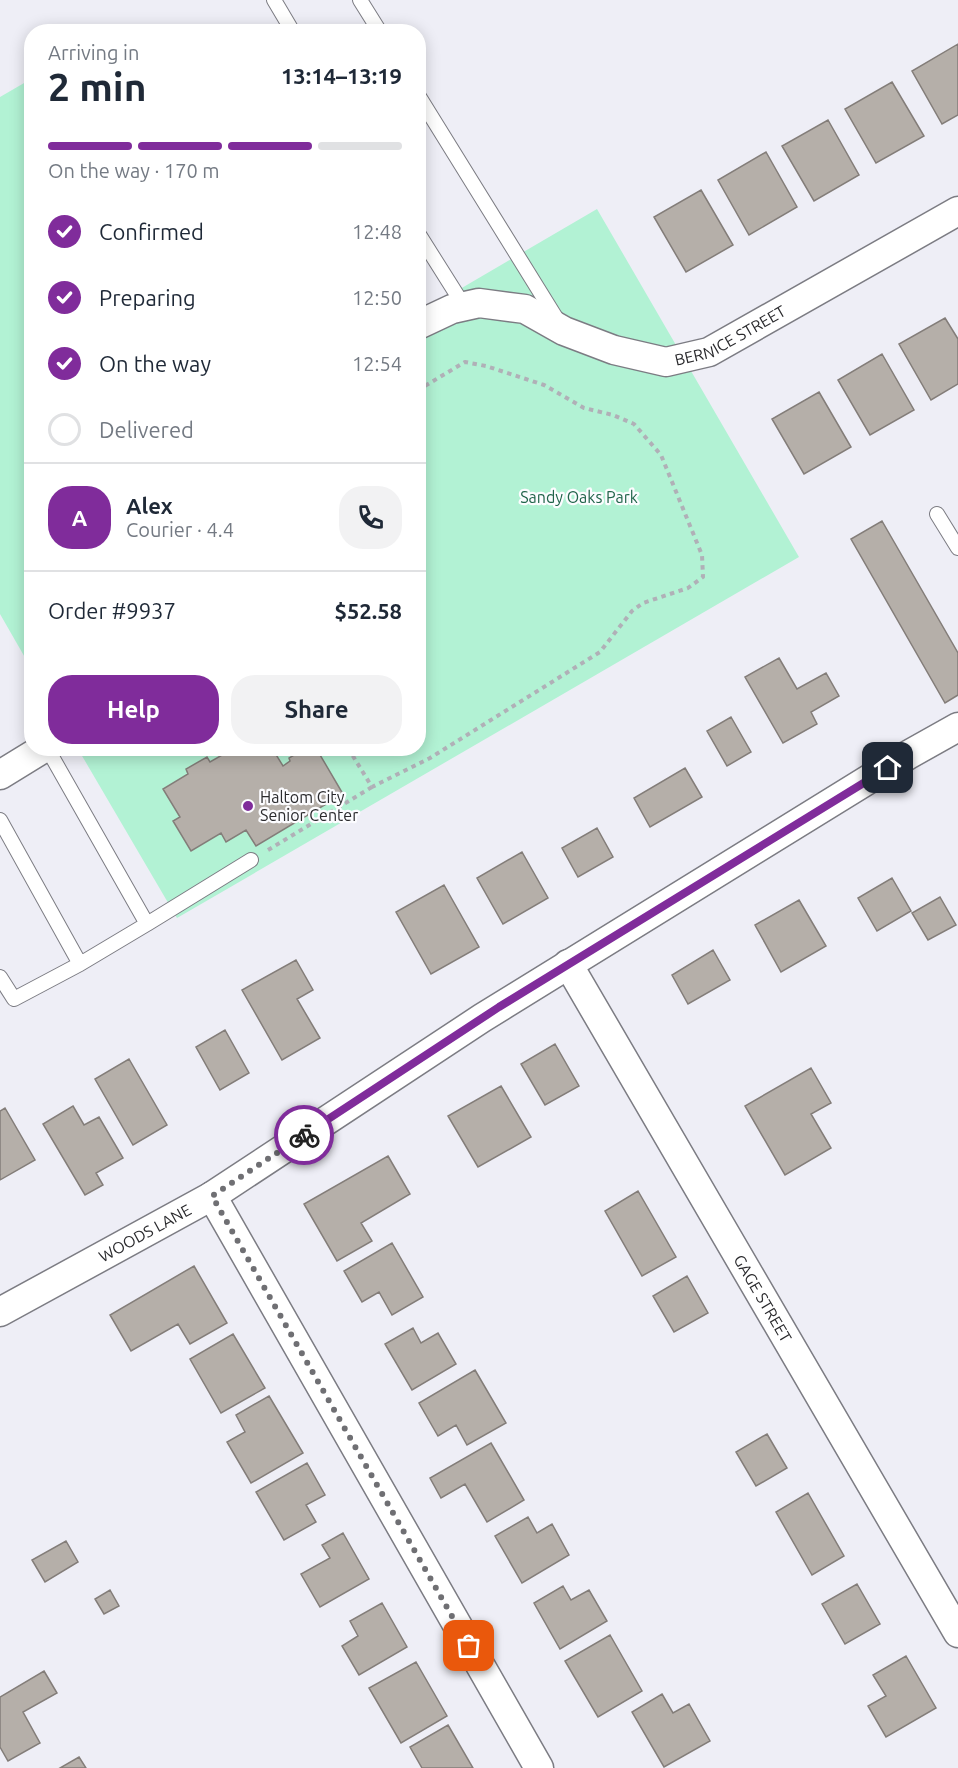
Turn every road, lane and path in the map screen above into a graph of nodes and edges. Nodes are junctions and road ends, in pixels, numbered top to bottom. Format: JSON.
{"nodes":[{"id":1,"x":274,"y":0,"type":"edge"},
{"id":2,"x":360,"y":0,"type":"edge"},
{"id":3,"x":288,"y":24,"type":"edge"},
{"id":4,"x":375,"y":24,"type":"edge"},
{"id":5,"x":426,"y":108,"type":"edge"},
{"id":6,"x":958,"y":211,"type":"edge"},
{"id":7,"x":426,"y":246,"type":"edge"},
{"id":8,"x":464,"y":306,"type":"junction"},
{"id":9,"x":426,"y":321,"type":"edge"},
{"id":10,"x":564,"y":331,"type":"junction"},
{"id":11,"x":426,"y":385,"type":"edge"},
{"id":12,"x":937,"y":514,"type":"dead end"},
{"id":13,"x":958,"y":548,"type":"edge"},
{"id":14,"x":958,"y":727,"type":"edge"},
{"id":15,"x":32,"y":756,"type":"edge"},
{"id":16,"x":50,"y":756,"type":"edge"},
{"id":17,"x":353,"y":756,"type":"edge"},
{"id":18,"x":0,"y":775,"type":"edge"},
{"id":19,"x":372,"y":786,"type":"junction"},
{"id":20,"x":0,"y":820,"type":"edge"},
{"id":21,"x":251,"y":860,"type":"joint"},
{"id":22,"x":147,"y":924,"type":"junction"},
{"id":23,"x":80,"y":964,"type":"junction"},
{"id":24,"x":568,"y":964,"type":"junction"},
{"id":25,"x":0,"y":976,"type":"edge"},
{"id":26,"x":212,"y":1196,"type":"junction"},
{"id":27,"x":0,"y":1312,"type":"edge"},
{"id":28,"x":958,"y":1633,"type":"edge"},
{"id":29,"x":539,"y":1768,"type":"edge"}],
"edges":[{"from":1,"to":3,"type":"lane"},
{"from":2,"to":4,"type":"lane"},
{"from":5,"to":10,"type":"lane"},
{"from":6,"to":10,"type":"street","name":"BERNICE STREET"},
{"from":7,"to":8,"type":"lane"},
{"from":8,"to":9,"type":"street","name":"BERNICE STREET"},
{"from":8,"to":10,"type":"street","name":"BERNICE STREET"},
{"from":11,"to":19,"type":"path"},
{"from":12,"to":13,"type":"lane"},
{"from":14,"to":24,"type":"street","name":"WOODS LANE"},
{"from":15,"to":18,"type":"street"},
{"from":16,"to":22,"type":"lane"},
{"from":17,"to":19,"type":"path"},
{"from":19,"to":21,"type":"path"},
{"from":20,"to":23,"type":"lane"},
{"from":21,"to":22,"type":"lane"},
{"from":22,"to":23,"type":"lane"},
{"from":23,"to":25,"type":"lane"},
{"from":24,"to":26,"type":"street","name":"WOODS LANE"},
{"from":24,"to":28,"type":"street","name":"GAGE STREET"},
{"from":26,"to":27,"type":"street","name":"WOODS LANE"},
{"from":26,"to":29,"type":"street"}]}
